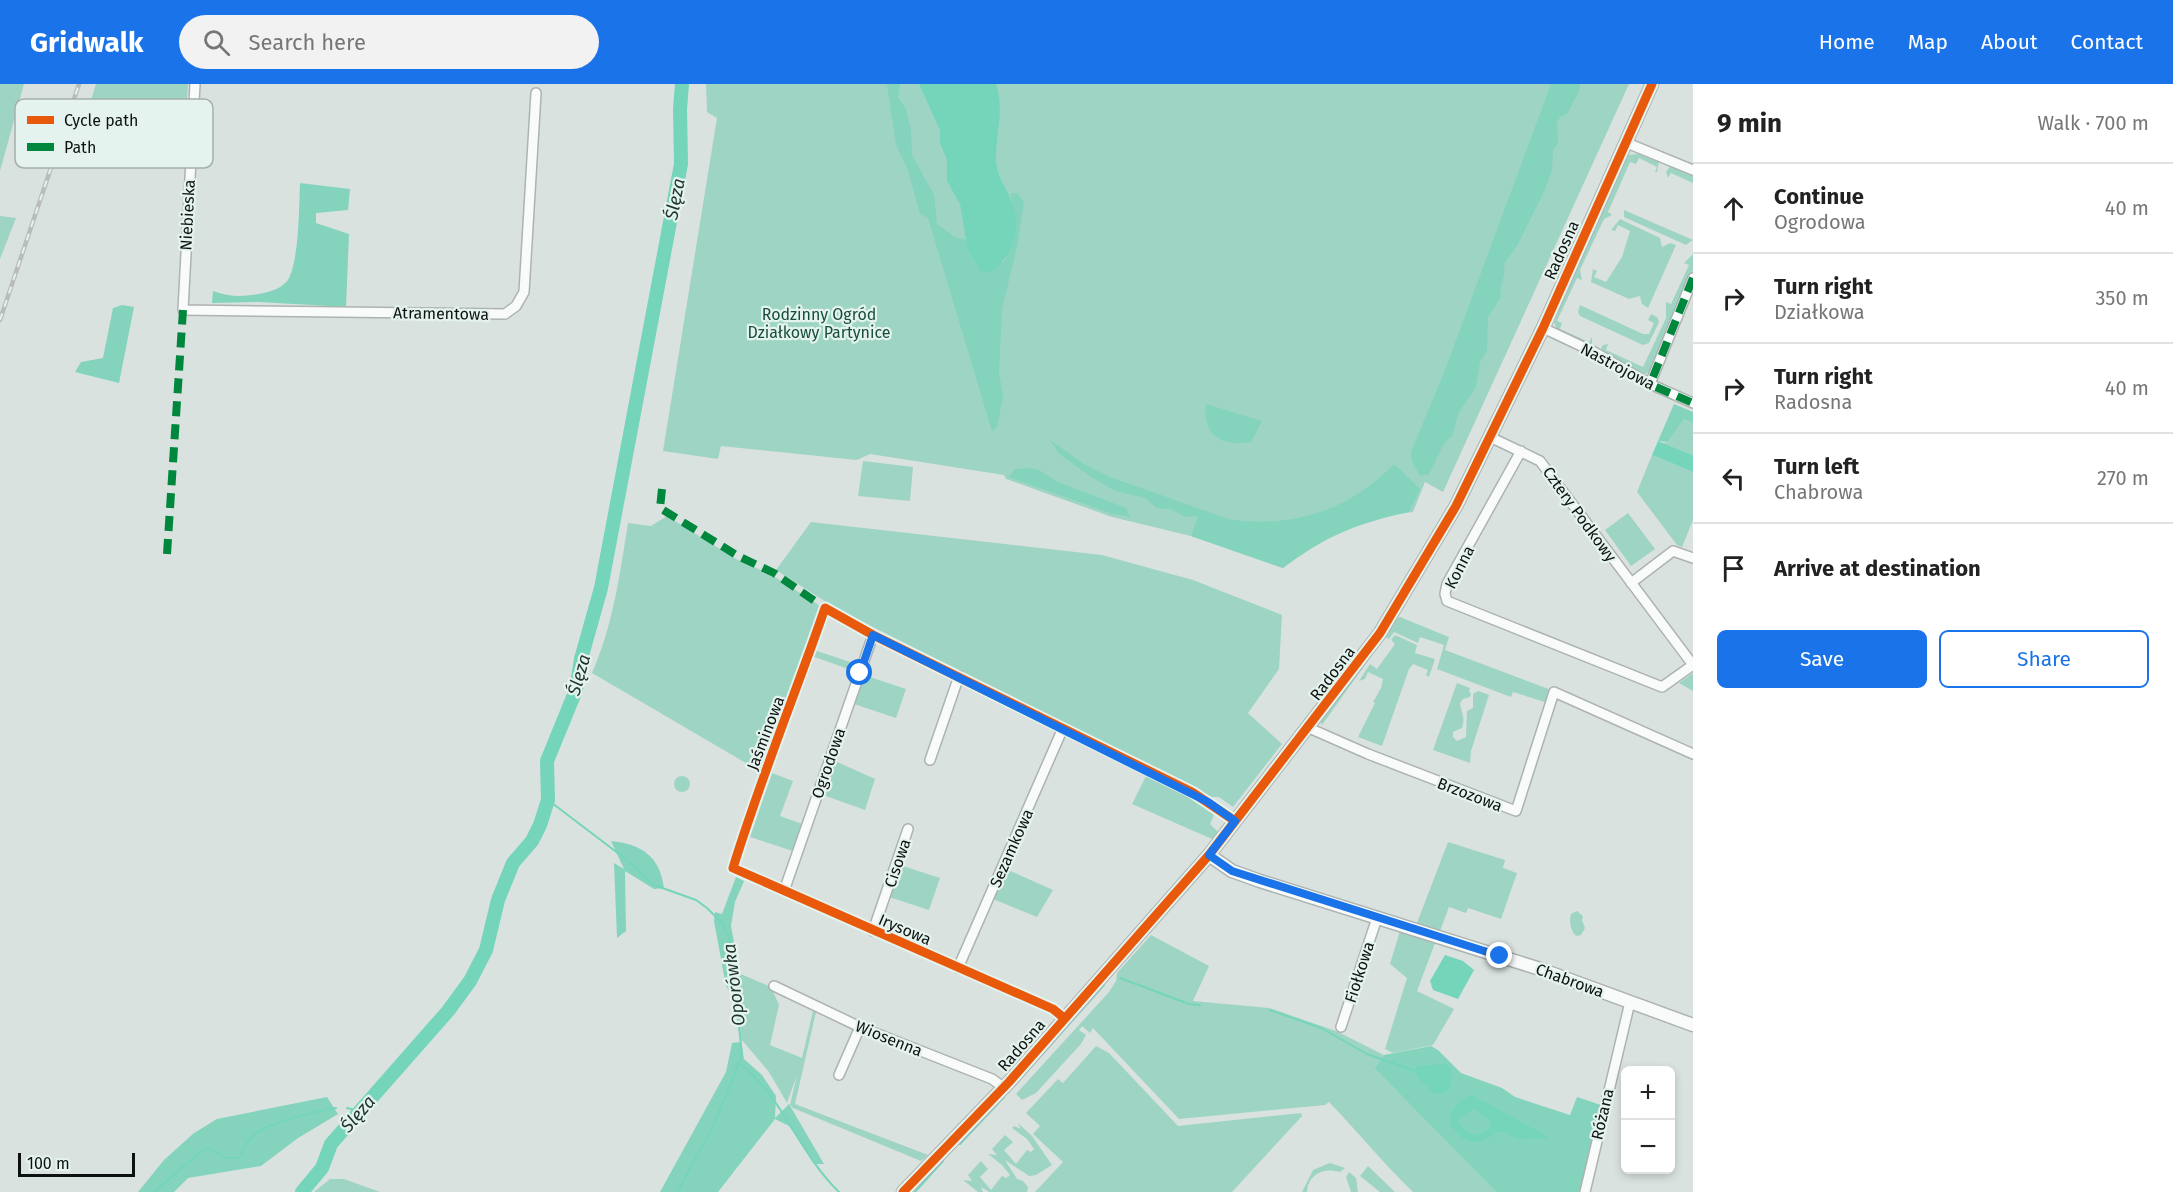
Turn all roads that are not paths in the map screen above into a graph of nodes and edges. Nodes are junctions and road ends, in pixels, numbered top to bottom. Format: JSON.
{"nodes":[{"id":1,"x":195,"y":84,"type":"edge"},
{"id":2,"x":1652,"y":84,"type":"edge"},
{"id":3,"x":536,"y":93,"type":"dead end"},
{"id":4,"x":194,"y":99,"type":"edge"},
{"id":5,"x":1627,"y":143,"type":"junction"},
{"id":6,"x":191,"y":168,"type":"edge"},
{"id":7,"x":1693,"y":170,"type":"edge"},
{"id":8,"x":1693,"y":278,"type":"edge"},
{"id":9,"x":183,"y":310,"type":"joint"},
{"id":10,"x":1543,"y":328,"type":"junction"},
{"id":11,"x":1650,"y":384,"type":"junction"},
{"id":12,"x":1693,"y":403,"type":"edge"},
{"id":13,"x":1490,"y":437,"type":"junction"},
{"id":14,"x":1521,"y":451,"type":"junction"},
{"id":15,"x":1693,"y":558,"type":"edge"},
{"id":16,"x":1631,"y":583,"type":"junction"},
{"id":17,"x":873,"y":635,"type":"junction"},
{"id":18,"x":1693,"y":665,"type":"edge"},
{"id":19,"x":959,"y":676,"type":"junction"},
{"id":20,"x":1063,"y":728,"type":"junction"},
{"id":21,"x":1309,"y":728,"type":"junction"},
{"id":22,"x":1693,"y":754,"type":"edge"},
{"id":23,"x":930,"y":760,"type":"dead end"},
{"id":24,"x":1235,"y":821,"type":"junction"},
{"id":25,"x":908,"y":829,"type":"dead end"},
{"id":26,"x":1209,"y":855,"type":"junction"},
{"id":27,"x":734,"y":868,"type":"joint"},
{"id":28,"x":784,"y":891,"type":"junction"},
{"id":29,"x":1377,"y":918,"type":"junction"},
{"id":30,"x":873,"y":931,"type":"junction"},
{"id":31,"x":958,"y":968,"type":"junction"},
{"id":32,"x":774,"y":986,"type":"dead end"},
{"id":33,"x":1630,"y":1002,"type":"junction"},
{"id":34,"x":1064,"y":1018,"type":"junction"},
{"id":35,"x":1693,"y":1025,"type":"edge"},
{"id":36,"x":860,"y":1027,"type":"junction"},
{"id":37,"x":1341,"y":1027,"type":"dead end"},
{"id":38,"x":839,"y":1075,"type":"dead end"},
{"id":39,"x":1004,"y":1087,"type":"junction"},
{"id":40,"x":903,"y":1192,"type":"edge"},
{"id":41,"x":1585,"y":1192,"type":"edge"}],
"edges":[{"from":1,"to":4,"type":"street","name":"Niebieska"},
{"from":2,"to":5,"type":"street","name":"Radosna"},
{"from":3,"to":9,"type":"street","name":"Atramentowa"},
{"from":5,"to":7,"type":"street"},
{"from":5,"to":10,"type":"street","name":"Radosna"},
{"from":6,"to":9,"type":"street","name":"Niebieska"},
{"from":8,"to":11,"type":"street"},
{"from":10,"to":11,"type":"street","name":"Nastrojowa"},
{"from":10,"to":13,"type":"street","name":"Radosna"},
{"from":11,"to":12,"type":"street","name":"Nastrojowa"},
{"from":13,"to":14,"type":"street","name":"Cztery Podkowy"},
{"from":13,"to":21,"type":"street","name":"Radosna"},
{"from":14,"to":16,"type":"street","name":"Cztery Podkowy"},
{"from":14,"to":18,"type":"street","name":"Konna"},
{"from":15,"to":16,"type":"street"},
{"from":16,"to":18,"type":"street","name":"Cztery Podkowy"},
{"from":17,"to":19,"type":"street"},
{"from":17,"to":27,"type":"street","name":"Jaśminowa"},
{"from":17,"to":28,"type":"street","name":"Ogrodowa"},
{"from":19,"to":20,"type":"street"},
{"from":19,"to":23,"type":"street"},
{"from":20,"to":24,"type":"street"},
{"from":20,"to":31,"type":"street","name":"Sezamkowa"},
{"from":21,"to":22,"type":"street","name":"Brzozowa"},
{"from":21,"to":24,"type":"street","name":"Radosna"},
{"from":24,"to":26,"type":"street","name":"Radosna"},
{"from":25,"to":30,"type":"street","name":"Cisowa"},
{"from":26,"to":29,"type":"street","name":"Chabrowa"},
{"from":26,"to":34,"type":"street","name":"Radosna"},
{"from":27,"to":28,"type":"street","name":"Irysowa"},
{"from":28,"to":30,"type":"street","name":"Irysowa"},
{"from":29,"to":33,"type":"street","name":"Chabrowa"},
{"from":29,"to":37,"type":"street","name":"Fiołkowa"},
{"from":30,"to":31,"type":"street","name":"Irysowa"},
{"from":31,"to":34,"type":"street","name":"Irysowa"},
{"from":32,"to":36,"type":"street","name":"Wiosenna"},
{"from":33,"to":35,"type":"street","name":"Chabrowa"},
{"from":33,"to":41,"type":"street","name":"Różana"},
{"from":34,"to":39,"type":"street","name":"Radosna"},
{"from":36,"to":38,"type":"street"},
{"from":36,"to":39,"type":"street","name":"Wiosenna"},
{"from":39,"to":40,"type":"street","name":"Radosna"}]}
